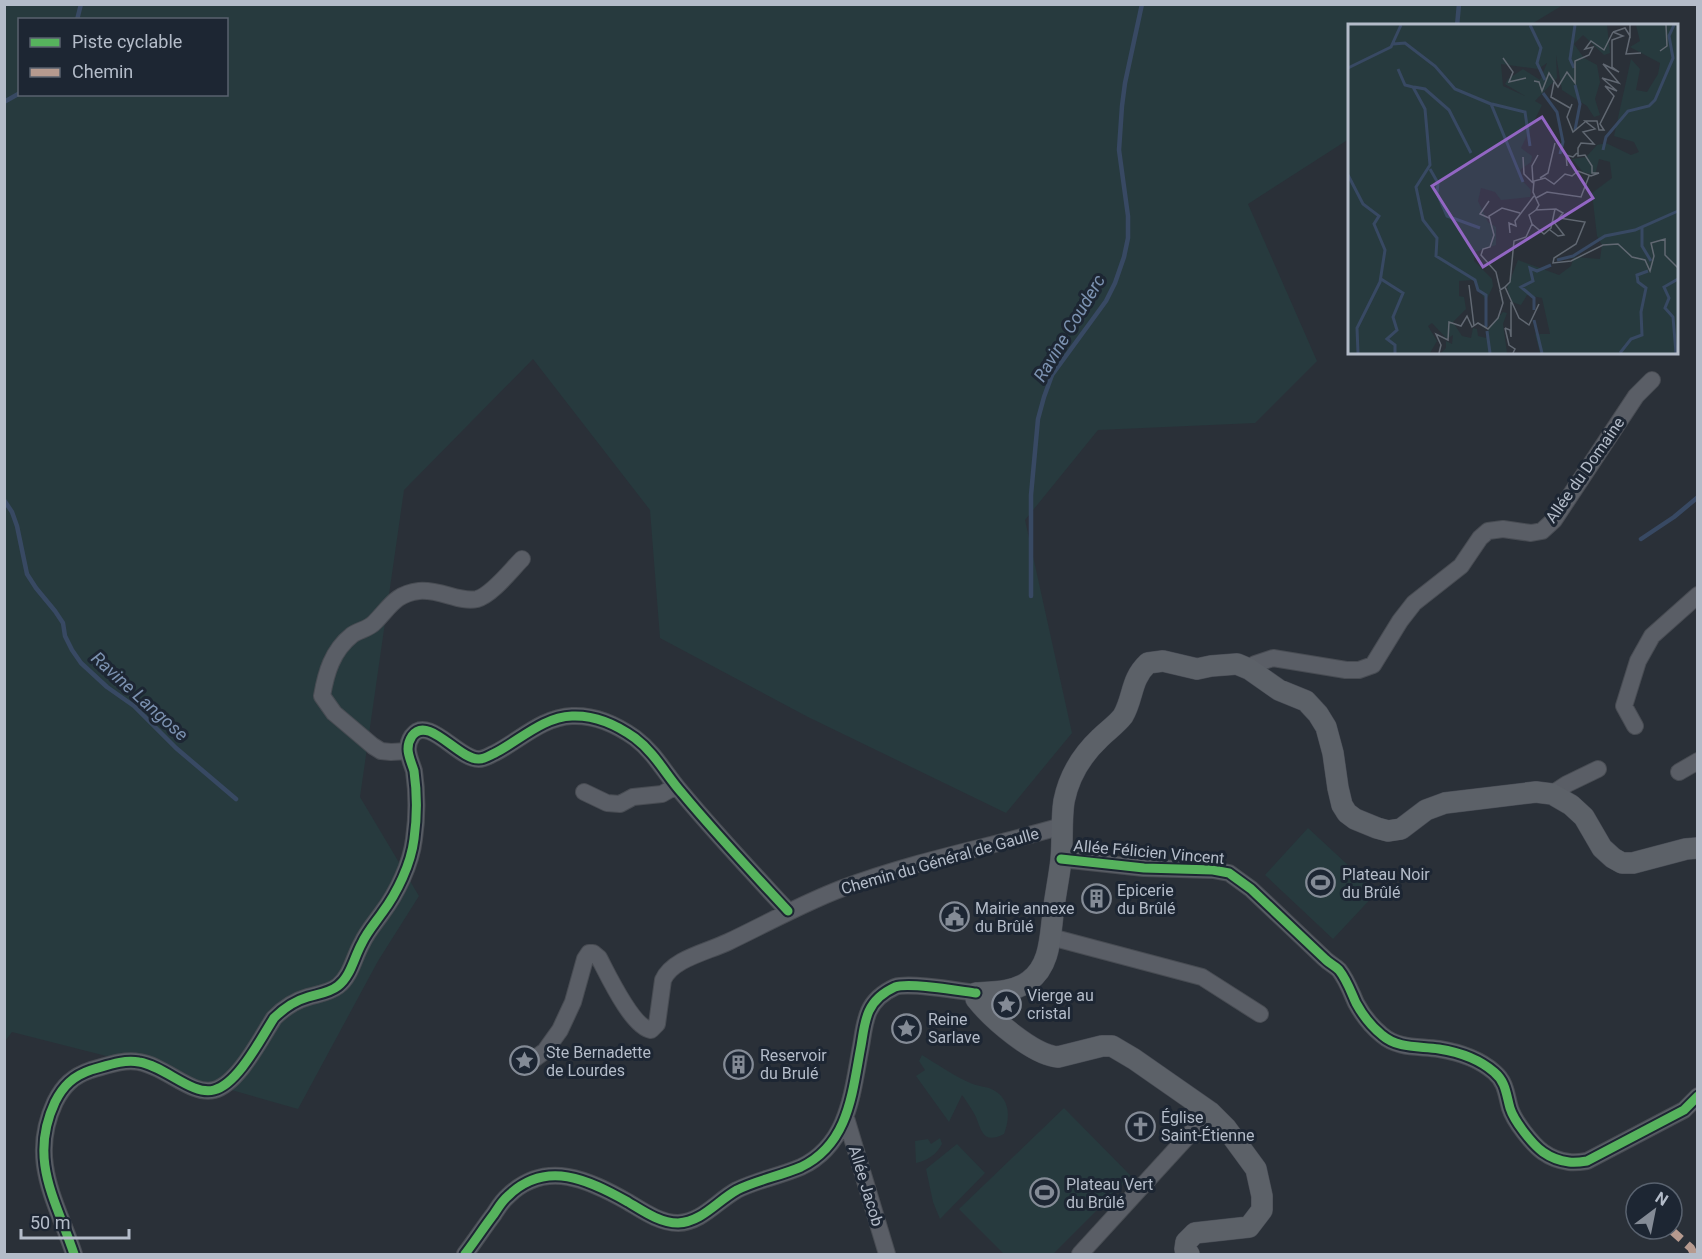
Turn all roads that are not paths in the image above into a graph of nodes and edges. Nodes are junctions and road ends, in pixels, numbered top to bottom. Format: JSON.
{"nodes":[{"id":1,"x":1652,"y":380,"type":"dead end"},
{"id":2,"x":522,"y":559,"type":"dead end"},
{"id":3,"x":1698,"y":595,"type":"edge"},
{"id":4,"x":1249,"y":669,"type":"junction"},
{"id":5,"x":1635,"y":726,"type":"dead end"},
{"id":6,"x":408,"y":751,"type":"junction"},
{"id":7,"x":1698,"y":761,"type":"edge"},
{"id":8,"x":1598,"y":769,"type":"dead end"},
{"id":9,"x":1679,"y":772,"type":"dead end"},
{"id":10,"x":676,"y":786,"type":"junction"},
{"id":11,"x":584,"y":792,"type":"dead end"},
{"id":12,"x":1552,"y":794,"type":"junction"},
{"id":13,"x":1062,"y":826,"type":"junction"},
{"id":14,"x":1698,"y":848,"type":"edge"},
{"id":15,"x":1061,"y":859,"type":"junction"},
{"id":16,"x":788,"y":911,"type":"junction"},
{"id":17,"x":1051,"y":937,"type":"junction"},
{"id":18,"x":976,"y":993,"type":"junction"},
{"id":19,"x":1260,"y":1014,"type":"dead end"},
{"id":20,"x":530,"y":1062,"type":"dead end"},
{"id":21,"x":1698,"y":1096,"type":"edge"},
{"id":22,"x":1210,"y":1112,"type":"junction"},
{"id":23,"x":846,"y":1118,"type":"junction"},
{"id":24,"x":1096,"y":1237,"type":"junction"},
{"id":25,"x":74,"y":1254,"type":"edge"},
{"id":26,"x":465,"y":1254,"type":"edge"},
{"id":27,"x":887,"y":1254,"type":"edge"},
{"id":28,"x":1080,"y":1254,"type":"edge"},
{"id":29,"x":1101,"y":1254,"type":"edge"},
{"id":30,"x":1189,"y":1254,"type":"edge"}],
"edges":[{"from":1,"to":4,"type":"street","name":"Allée du Domaine"},
{"from":2,"to":6,"type":"street"},
{"from":3,"to":5,"type":"street"},
{"from":4,"to":12,"type":"main road"},
{"from":4,"to":13,"type":"main road"},
{"from":6,"to":10,"type":"street"},
{"from":6,"to":25,"type":"street"},
{"from":7,"to":9,"type":"street"},
{"from":8,"to":12,"type":"street"},
{"from":10,"to":11,"type":"street"},
{"from":10,"to":16,"type":"street"},
{"from":12,"to":14,"type":"main road"},
{"from":13,"to":15,"type":"main road"},
{"from":13,"to":16,"type":"street","name":"Chemin du Général de Gaulle"},
{"from":15,"to":17,"type":"main road"},
{"from":15,"to":21,"type":"street","name":"Allée Félicien Vincent"},
{"from":16,"to":20,"type":"street","name":"Chemin du Général de Gaulle"},
{"from":17,"to":18,"type":"main road"},
{"from":17,"to":19,"type":"street"},
{"from":18,"to":22,"type":"main road"},
{"from":18,"to":23,"type":"street"},
{"from":22,"to":24,"type":"street"},
{"from":22,"to":30,"type":"main road"},
{"from":23,"to":26,"type":"street"},
{"from":23,"to":27,"type":"street","name":"Allée Jacob"},
{"from":24,"to":28,"type":"street"},
{"from":24,"to":29,"type":"street"}]}
